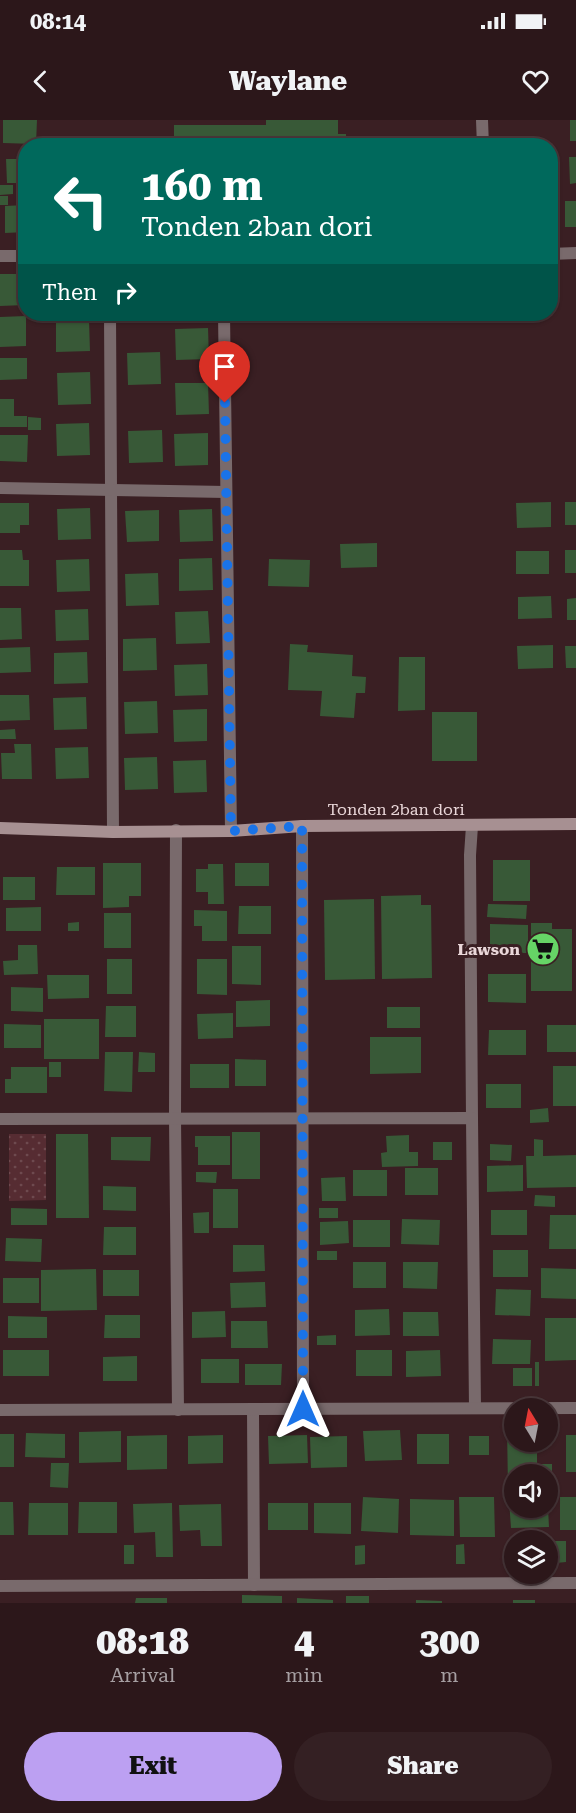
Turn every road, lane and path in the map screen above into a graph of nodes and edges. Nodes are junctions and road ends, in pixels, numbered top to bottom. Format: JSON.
{"nodes":[{"id":1,"x":482,"y":120,"type":"edge"},
{"id":2,"x":483,"y":138,"type":"edge"},
{"id":3,"x":576,"y":253,"type":"edge"},
{"id":4,"x":558,"y":254,"type":"edge"},
{"id":5,"x":0,"y":256,"type":"edge"},
{"id":6,"x":18,"y":256,"type":"edge"},
{"id":7,"x":110,"y":321,"type":"edge"},
{"id":8,"x":224,"y":321,"type":"edge"},
{"id":9,"x":0,"y":488,"type":"edge"},
{"id":10,"x":111,"y":490,"type":"junction"},
{"id":11,"x":226,"y":492,"type":"junction"},
{"id":12,"x":576,"y":824,"type":"edge"},
{"id":13,"x":472,"y":825,"type":"junction"},
{"id":14,"x":302,"y":826,"type":"junction"},
{"id":15,"x":0,"y":828,"type":"edge"},
{"id":16,"x":176,"y":830,"type":"junction"},
{"id":17,"x":231,"y":831,"type":"junction"},
{"id":18,"x":113,"y":832,"type":"junction"},
{"id":19,"x":175,"y":1118,"type":"junction"},
{"id":20,"x":472,"y":1118,"type":"junction"},
{"id":21,"x":0,"y":1119,"type":"edge"},
{"id":22,"x":303,"y":1119,"type":"junction"},
{"id":23,"x":476,"y":1408,"type":"junction"},
{"id":24,"x":576,"y":1408,"type":"edge"},
{"id":25,"x":253,"y":1409,"type":"junction"},
{"id":26,"x":303,"y":1409,"type":"junction"},
{"id":27,"x":0,"y":1410,"type":"edge"},
{"id":28,"x":178,"y":1410,"type":"junction"},
{"id":29,"x":576,"y":1583,"type":"edge"},
{"id":30,"x":254,"y":1585,"type":"junction"},
{"id":31,"x":0,"y":1586,"type":"edge"}],
"edges":[{"from":1,"to":2,"type":"street"},
{"from":3,"to":4,"type":"street"},
{"from":5,"to":6,"type":"street"},
{"from":7,"to":10,"type":"street"},
{"from":8,"to":11,"type":"street"},
{"from":9,"to":10,"type":"street"},
{"from":10,"to":11,"type":"street"},
{"from":10,"to":18,"type":"street"},
{"from":11,"to":17,"type":"street"},
{"from":12,"to":13,"type":"street","name":"Tonden 2ban dori"},
{"from":13,"to":14,"type":"street","name":"Tonden 2ban dori"},
{"from":13,"to":20,"type":"street"},
{"from":14,"to":17,"type":"street","name":"Tonden 2ban dori"},
{"from":14,"to":22,"type":"street"},
{"from":15,"to":18,"type":"street","name":"Tonden 2ban dori"},
{"from":16,"to":17,"type":"street","name":"Tonden 2ban dori"},
{"from":16,"to":18,"type":"street","name":"Tonden 2ban dori"},
{"from":16,"to":19,"type":"street"},
{"from":19,"to":21,"type":"street"},
{"from":19,"to":22,"type":"street"},
{"from":19,"to":28,"type":"street"},
{"from":20,"to":22,"type":"street"},
{"from":20,"to":23,"type":"street"},
{"from":22,"to":26,"type":"street"},
{"from":23,"to":24,"type":"street"},
{"from":23,"to":26,"type":"street"},
{"from":25,"to":26,"type":"street"},
{"from":25,"to":28,"type":"street"},
{"from":25,"to":30,"type":"street"},
{"from":27,"to":28,"type":"street"},
{"from":29,"to":30,"type":"street"},
{"from":30,"to":31,"type":"street"}]}
